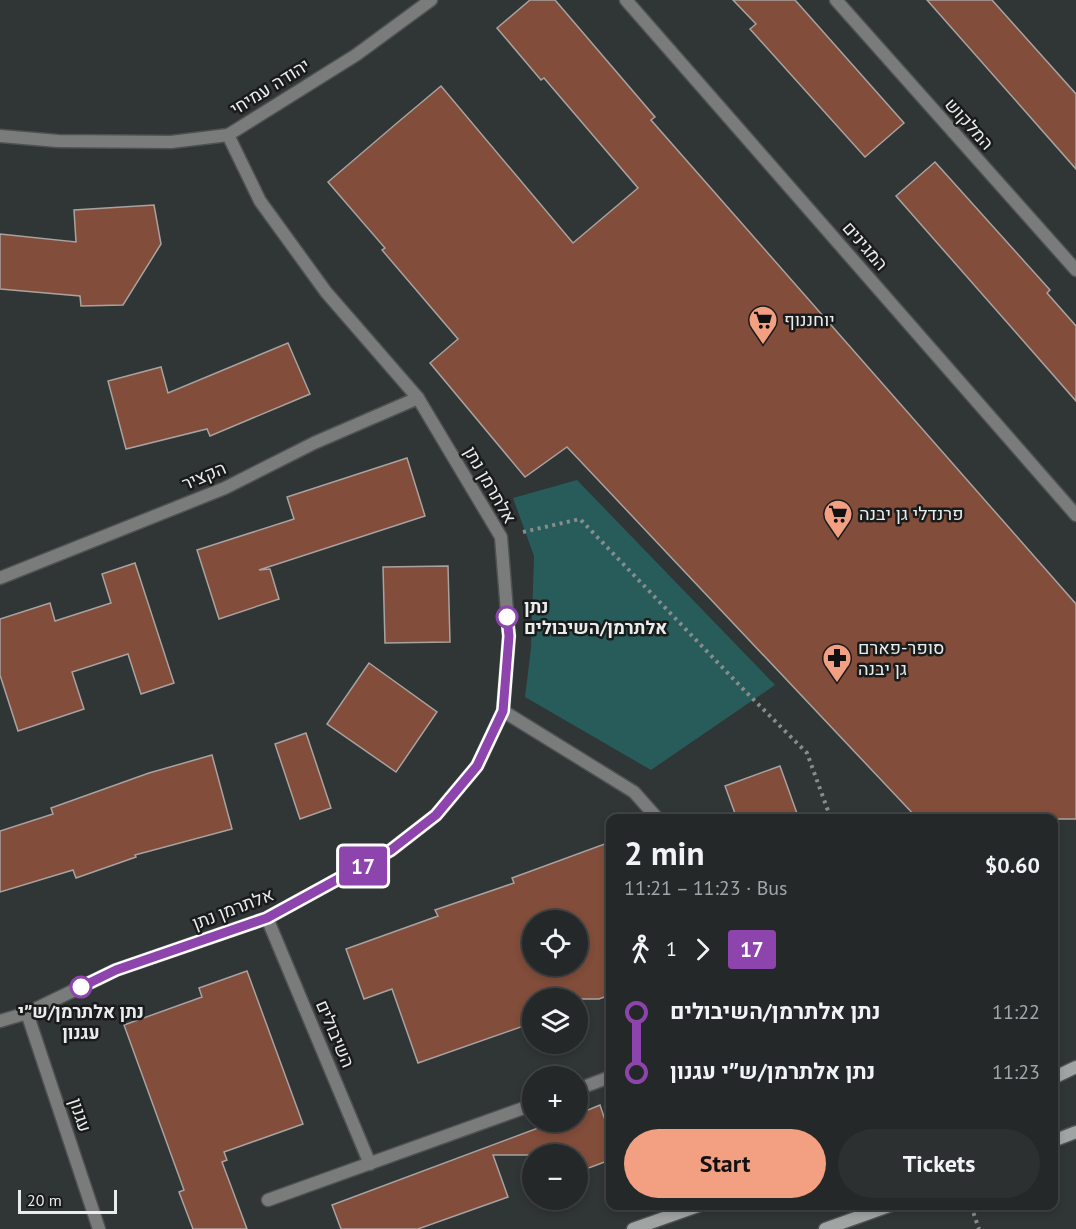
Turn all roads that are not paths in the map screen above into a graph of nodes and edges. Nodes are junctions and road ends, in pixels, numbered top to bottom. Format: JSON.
{"nodes":[{"id":1,"x":430,"y":0,"type":"edge"},
{"id":2,"x":626,"y":0,"type":"edge"},
{"id":3,"x":836,"y":0,"type":"edge"},
{"id":4,"x":228,"y":135,"type":"junction"},
{"id":5,"x":0,"y":136,"type":"edge"},
{"id":6,"x":1076,"y":270,"type":"edge"},
{"id":7,"x":418,"y":398,"type":"junction"},
{"id":8,"x":1076,"y":515,"type":"edge"},
{"id":9,"x":0,"y":578,"type":"edge"},
{"id":10,"x":503,"y":711,"type":"junction"},
{"id":11,"x":654,"y":814,"type":"edge"},
{"id":12,"x":267,"y":918,"type":"junction"},
{"id":13,"x":27,"y":1013,"type":"junction"},
{"id":14,"x":0,"y":1021,"type":"edge"},
{"id":15,"x":1076,"y":1067,"type":"edge"},
{"id":16,"x":1058,"y":1076,"type":"edge"},
{"id":17,"x":606,"y":1078,"type":"edge"},
{"id":18,"x":588,"y":1085,"type":"edge"},
{"id":19,"x":522,"y":1109,"type":"edge"},
{"id":20,"x":1076,"y":1132,"type":"edge"},
{"id":21,"x":1058,"y":1140,"type":"edge"},
{"id":22,"x":370,"y":1164,"type":"junction"},
{"id":23,"x":268,"y":1200,"type":"dead end"},
{"id":24,"x":687,"y":1210,"type":"edge"},
{"id":25,"x":878,"y":1210,"type":"edge"},
{"id":26,"x":99,"y":1229,"type":"edge"},
{"id":27,"x":633,"y":1229,"type":"edge"},
{"id":28,"x":825,"y":1229,"type":"edge"}],
"edges":[{"from":1,"to":4,"type":"street","name":"יהודה עמיחי"},
{"from":2,"to":8,"type":"street","name":"המגינים"},
{"from":3,"to":6,"type":"street","name":"המלקוש"},
{"from":4,"to":5,"type":"street","name":"יהודה עמיחי"},
{"from":4,"to":7,"type":"street","name":"אלתרמן נתן"},
{"from":7,"to":9,"type":"street","name":"הקציר"},
{"from":7,"to":10,"type":"street","name":"אלתרמן נתן"},
{"from":10,"to":11,"type":"street"},
{"from":10,"to":12,"type":"street","name":"אלתרמן נתן"},
{"from":12,"to":13,"type":"street","name":"אלתרמן נתן"},
{"from":12,"to":22,"type":"street","name":"השיבולים"},
{"from":13,"to":14,"type":"street","name":"אלתרמן נתן"},
{"from":13,"to":26,"type":"street","name":"עגנון"},
{"from":15,"to":16,"type":"main road"},
{"from":17,"to":18,"type":"street"},
{"from":19,"to":22,"type":"street"},
{"from":20,"to":21,"type":"main road"},
{"from":22,"to":23,"type":"street"},
{"from":24,"to":27,"type":"main road"},
{"from":25,"to":28,"type":"main road"}]}
